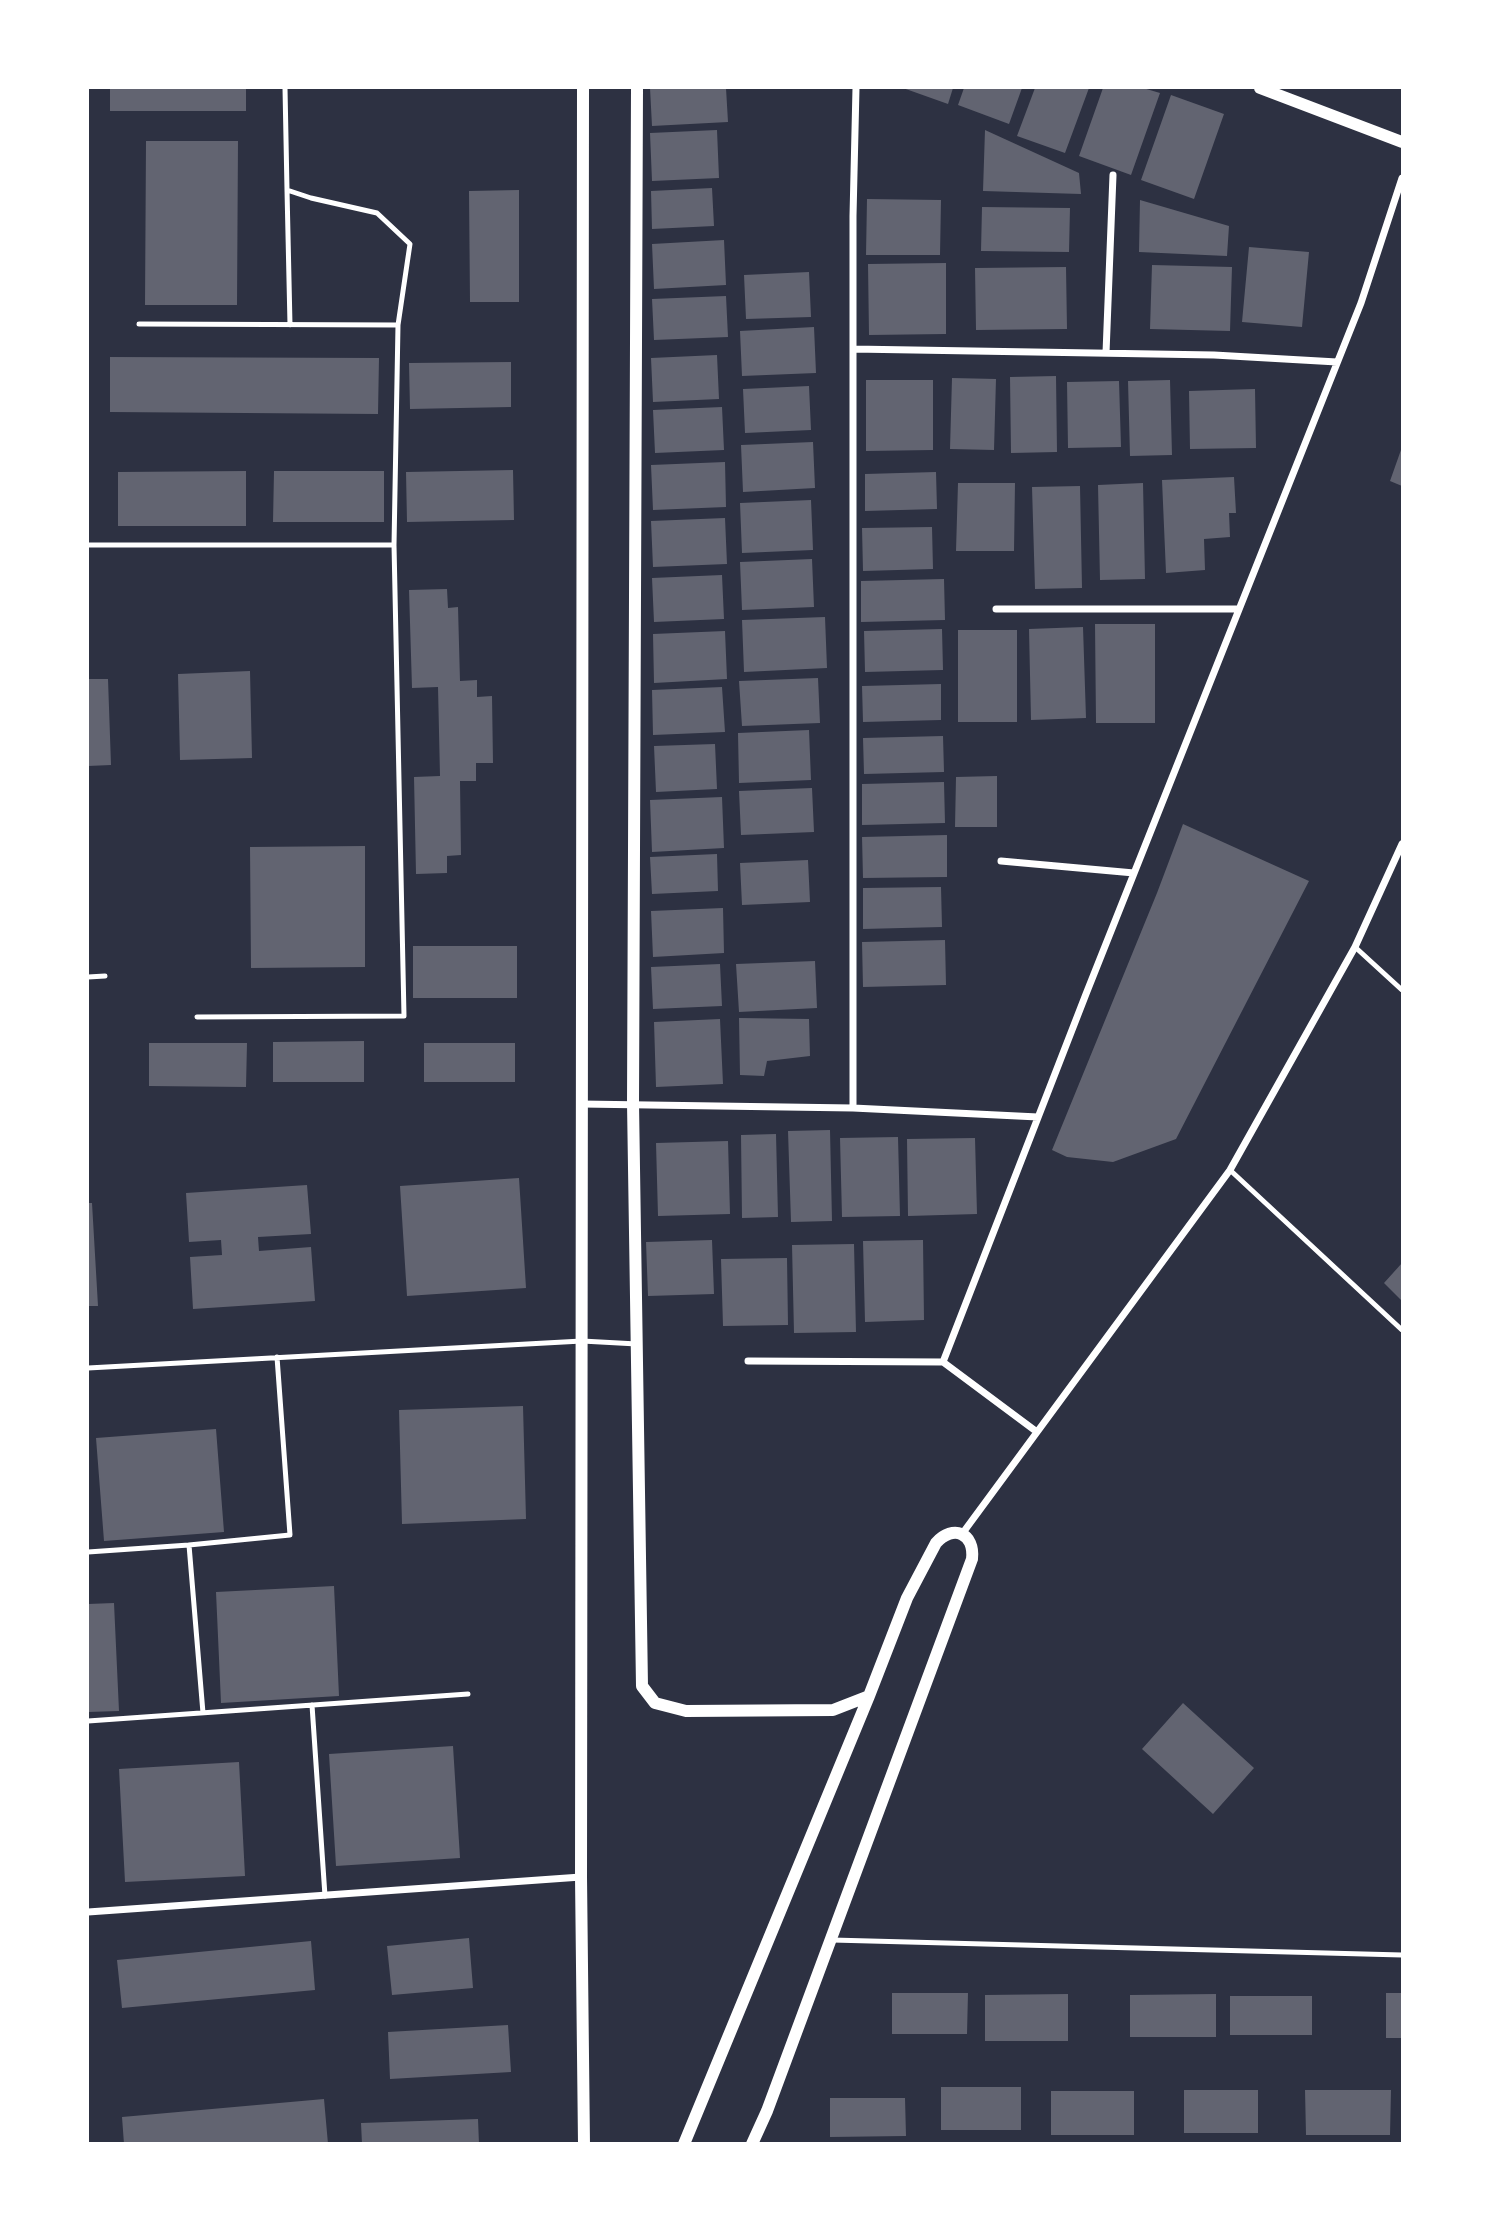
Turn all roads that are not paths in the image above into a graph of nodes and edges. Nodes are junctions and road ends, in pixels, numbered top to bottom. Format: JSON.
{"nodes":[{"id":1,"x":285,"y":88,"type":"edge"},
{"id":2,"x":583,"y":88,"type":"edge"},
{"id":3,"x":638,"y":88,"type":"edge"},
{"id":4,"x":856,"y":88,"type":"edge"},
{"id":5,"x":1260,"y":88,"type":"edge"},
{"id":6,"x":1402,"y":142,"type":"edge"},
{"id":7,"x":1113,"y":175,"type":"dead end"},
{"id":8,"x":1402,"y":178,"type":"edge"},
{"id":9,"x":287,"y":190,"type":"junction"},
{"id":10,"x":139,"y":324,"type":"dead end"},
{"id":11,"x":290,"y":325,"type":"junction"},
{"id":12,"x":398,"y":325,"type":"junction"},
{"id":13,"x":853,"y":349,"type":"junction"},
{"id":14,"x":1106,"y":353,"type":"junction"},
{"id":15,"x":1337,"y":362,"type":"junction"},
{"id":16,"x":88,"y":545,"type":"edge"},
{"id":17,"x":394,"y":545,"type":"junction"},
{"id":18,"x":996,"y":609,"type":"dead end"},
{"id":19,"x":1238,"y":609,"type":"junction"},
{"id":20,"x":1402,"y":844,"type":"edge"},
{"id":21,"x":1001,"y":861,"type":"dead end"},
{"id":22,"x":1134,"y":873,"type":"junction"},
{"id":23,"x":1355,"y":947,"type":"junction"},
{"id":24,"x":88,"y":976,"type":"edge"},
{"id":25,"x":105,"y":976,"type":"dead end"},
{"id":26,"x":1402,"y":990,"type":"edge"},
{"id":27,"x":197,"y":1017,"type":"dead end"},
{"id":28,"x":582,"y":1104,"type":"junction"},
{"id":29,"x":633,"y":1104,"type":"junction"},
{"id":30,"x":853,"y":1108,"type":"junction"},
{"id":31,"x":1038,"y":1117,"type":"junction"},
{"id":32,"x":1230,"y":1170,"type":"junction"},
{"id":33,"x":1402,"y":1330,"type":"edge"},
{"id":34,"x":582,"y":1341,"type":"junction"},
{"id":35,"x":637,"y":1344,"type":"junction"},
{"id":36,"x":277,"y":1357,"type":"junction"},
{"id":37,"x":748,"y":1361,"type":"dead end"},
{"id":38,"x":943,"y":1362,"type":"junction"},
{"id":39,"x":88,"y":1368,"type":"edge"},
{"id":40,"x":1037,"y":1432,"type":"junction"},
{"id":41,"x":962,"y":1534,"type":"junction"},
{"id":42,"x":189,"y":1545,"type":"junction"},
{"id":43,"x":88,"y":1552,"type":"edge"},
{"id":44,"x":468,"y":1694,"type":"dead end"},
{"id":45,"x":869,"y":1696,"type":"junction"},
{"id":46,"x":312,"y":1706,"type":"junction"},
{"id":47,"x":204,"y":1713,"type":"junction"},
{"id":48,"x":88,"y":1721,"type":"edge"},
{"id":49,"x":581,"y":1877,"type":"junction"},
{"id":50,"x":324,"y":1896,"type":"junction"},
{"id":51,"x":88,"y":1912,"type":"edge"},
{"id":52,"x":830,"y":1940,"type":"junction"},
{"id":53,"x":1402,"y":1955,"type":"edge"},
{"id":54,"x":584,"y":2144,"type":"edge"},
{"id":55,"x":684,"y":2144,"type":"edge"},
{"id":56,"x":752,"y":2144,"type":"edge"}],
"edges":[{"from":1,"to":9,"type":"lane"},
{"from":2,"to":28,"type":"street"},
{"from":3,"to":29,"type":"street"},
{"from":4,"to":13,"type":"street"},
{"from":5,"to":6,"type":"street"},
{"from":7,"to":14,"type":"street"},
{"from":8,"to":15,"type":"street"},
{"from":9,"to":11,"type":"lane"},
{"from":9,"to":12,"type":"lane"},
{"from":10,"to":11,"type":"lane"},
{"from":11,"to":12,"type":"lane"},
{"from":12,"to":17,"type":"lane"},
{"from":13,"to":14,"type":"street"},
{"from":13,"to":30,"type":"street"},
{"from":14,"to":15,"type":"street"},
{"from":15,"to":19,"type":"street"},
{"from":16,"to":17,"type":"lane"},
{"from":17,"to":27,"type":"lane"},
{"from":18,"to":19,"type":"street"},
{"from":19,"to":22,"type":"street"},
{"from":20,"to":23,"type":"street"},
{"from":21,"to":22,"type":"street"},
{"from":22,"to":31,"type":"street"},
{"from":23,"to":26,"type":"lane"},
{"from":23,"to":32,"type":"street"},
{"from":24,"to":25,"type":"lane"},
{"from":28,"to":29,"type":"street"},
{"from":28,"to":34,"type":"street"},
{"from":29,"to":30,"type":"street"},
{"from":29,"to":35,"type":"street"},
{"from":30,"to":31,"type":"street"},
{"from":31,"to":38,"type":"street"},
{"from":32,"to":33,"type":"lane"},
{"from":32,"to":40,"type":"street"},
{"from":34,"to":35,"type":"lane"},
{"from":34,"to":36,"type":"lane"},
{"from":34,"to":49,"type":"street"},
{"from":35,"to":45,"type":"street"},
{"from":36,"to":39,"type":"lane"},
{"from":36,"to":42,"type":"lane"},
{"from":37,"to":38,"type":"street"},
{"from":38,"to":40,"type":"street"},
{"from":40,"to":41,"type":"street"},
{"from":41,"to":45,"type":"street"},
{"from":41,"to":52,"type":"street"},
{"from":42,"to":43,"type":"lane"},
{"from":42,"to":47,"type":"lane"},
{"from":44,"to":46,"type":"lane"},
{"from":45,"to":55,"type":"street"},
{"from":46,"to":47,"type":"lane"},
{"from":46,"to":50,"type":"lane"},
{"from":47,"to":48,"type":"lane"},
{"from":49,"to":50,"type":"street"},
{"from":49,"to":54,"type":"street"},
{"from":50,"to":51,"type":"street"},
{"from":52,"to":53,"type":"lane"},
{"from":52,"to":56,"type":"street"}]}
